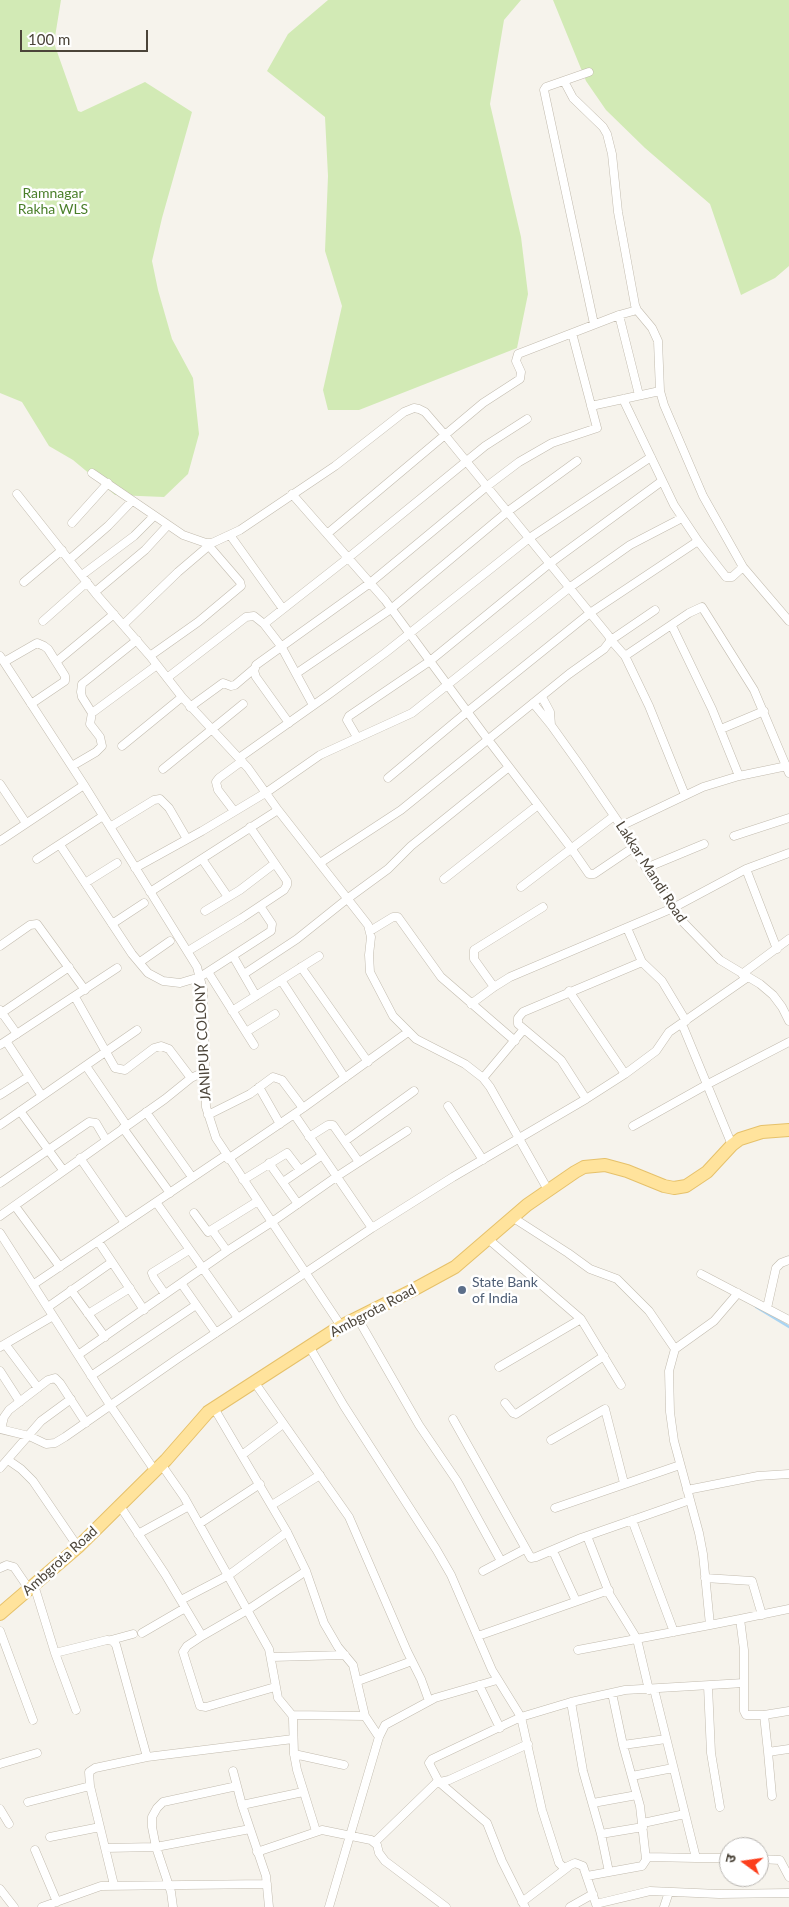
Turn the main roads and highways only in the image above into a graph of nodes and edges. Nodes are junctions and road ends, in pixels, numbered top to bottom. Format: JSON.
{"nodes":[{"id":1,"x":789,"y":1130,"type":"edge"},
{"id":2,"x":0,"y":1614,"type":"edge"}],
"edges":[{"from":1,"to":2,"type":"main road","name":"Ambgrota Road"}]}
